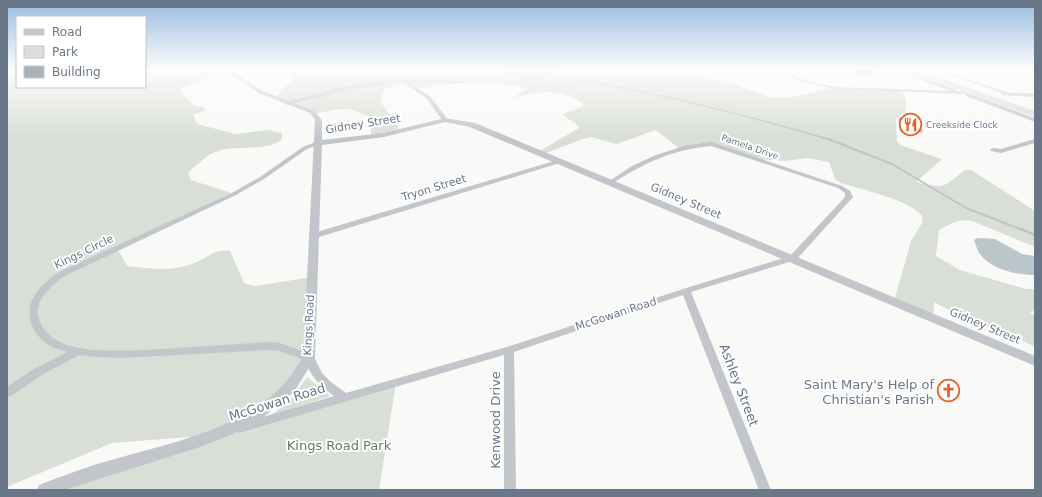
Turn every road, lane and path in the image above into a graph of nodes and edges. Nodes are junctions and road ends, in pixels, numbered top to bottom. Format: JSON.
{"nodes":[{"id":1,"x":264,"y":92,"type":"edge"},
{"id":2,"x":333,"y":92,"type":"edge"},
{"id":3,"x":422,"y":92,"type":"edge"},
{"id":4,"x":961,"y":92,"type":"edge"},
{"id":5,"x":964,"y":92,"type":"edge"},
{"id":6,"x":1004,"y":92,"type":"edge"},
{"id":7,"x":977,"y":93,"type":"junction"},
{"id":8,"x":993,"y":93,"type":"joint"},
{"id":9,"x":1009,"y":94,"type":"junction"},
{"id":10,"x":1035,"y":95,"type":"edge"},
{"id":11,"x":287,"y":103,"type":"junction"},
{"id":12,"x":1035,"y":109,"type":"edge"},
{"id":13,"x":1035,"y":114,"type":"edge"},
{"id":14,"x":445,"y":120,"type":"junction"},
{"id":15,"x":1035,"y":120,"type":"edge"},
{"id":16,"x":1035,"y":141,"type":"edge"},
{"id":17,"x":318,"y":143,"type":"junction"},
{"id":18,"x":993,"y":150,"type":"dead end"},
{"id":19,"x":561,"y":161,"type":"junction"},
{"id":20,"x":611,"y":182,"type":"junction"},
{"id":21,"x":840,"y":187,"type":"joint"},
{"id":22,"x":313,"y":236,"type":"junction"},
{"id":23,"x":793,"y":258,"type":"junction"},
{"id":24,"x":686,"y":291,"type":"junction"},
{"id":25,"x":509,"y":350,"type":"junction"},
{"id":26,"x":78,"y":351,"type":"junction"},
{"id":27,"x":308,"y":358,"type":"junction"},
{"id":28,"x":1035,"y":361,"type":"edge"},
{"id":29,"x":7,"y":393,"type":"edge"},
{"id":30,"x":345,"y":397,"type":"junction"},
{"id":31,"x":217,"y":434,"type":"junction"},
{"id":32,"x":45,"y":490,"type":"edge"},
{"id":33,"x":510,"y":490,"type":"edge"},
{"id":34,"x":765,"y":490,"type":"edge"}],
"edges":[{"from":1,"to":11,"type":"street","name":"Kings Road"},
{"from":2,"to":11,"type":"street"},
{"from":3,"to":14,"type":"street"},
{"from":4,"to":15,"type":"street"},
{"from":5,"to":7,"type":"street"},
{"from":6,"to":9,"type":"street"},
{"from":7,"to":12,"type":"highway"},
{"from":7,"to":13,"type":"highway"},
{"from":8,"to":9,"type":"street"},
{"from":8,"to":12,"type":"highway"},
{"from":9,"to":10,"type":"street"},
{"from":11,"to":17,"type":"street","name":"Kings Road"},
{"from":14,"to":17,"type":"street","name":"Gidney Street"},
{"from":14,"to":19,"type":"street","name":"Gidney Street"},
{"from":16,"to":18,"type":"street"},
{"from":17,"to":22,"type":"street","name":"Kings Road"},
{"from":17,"to":26,"type":"street","name":"Kings Circle"},
{"from":19,"to":20,"type":"street","name":"Gidney Street"},
{"from":19,"to":22,"type":"street","name":"Tryon Street"},
{"from":20,"to":21,"type":"street","name":"Pamela Drive"},
{"from":20,"to":23,"type":"street","name":"Gidney Street"},
{"from":21,"to":23,"type":"street","name":"McGowan Road"},
{"from":22,"to":27,"type":"street","name":"Kings Road"},
{"from":23,"to":24,"type":"street","name":"McGowan Road"},
{"from":23,"to":28,"type":"street","name":"Gidney Street"},
{"from":24,"to":25,"type":"street","name":"McGowan Road"},
{"from":24,"to":34,"type":"street","name":"Ashley Street"},
{"from":25,"to":30,"type":"street","name":"McGowan Road"},
{"from":25,"to":33,"type":"street","name":"Kenwood Drive"},
{"from":26,"to":27,"type":"street","name":"Kings Circle"},
{"from":26,"to":29,"type":"street"},
{"from":27,"to":30,"type":"street","name":"McGowan Road"},
{"from":27,"to":31,"type":"street","name":"Kings Road"},
{"from":30,"to":31,"type":"street","name":"McGowan Road"},
{"from":31,"to":32,"type":"street","name":"Kings Road"}]}
